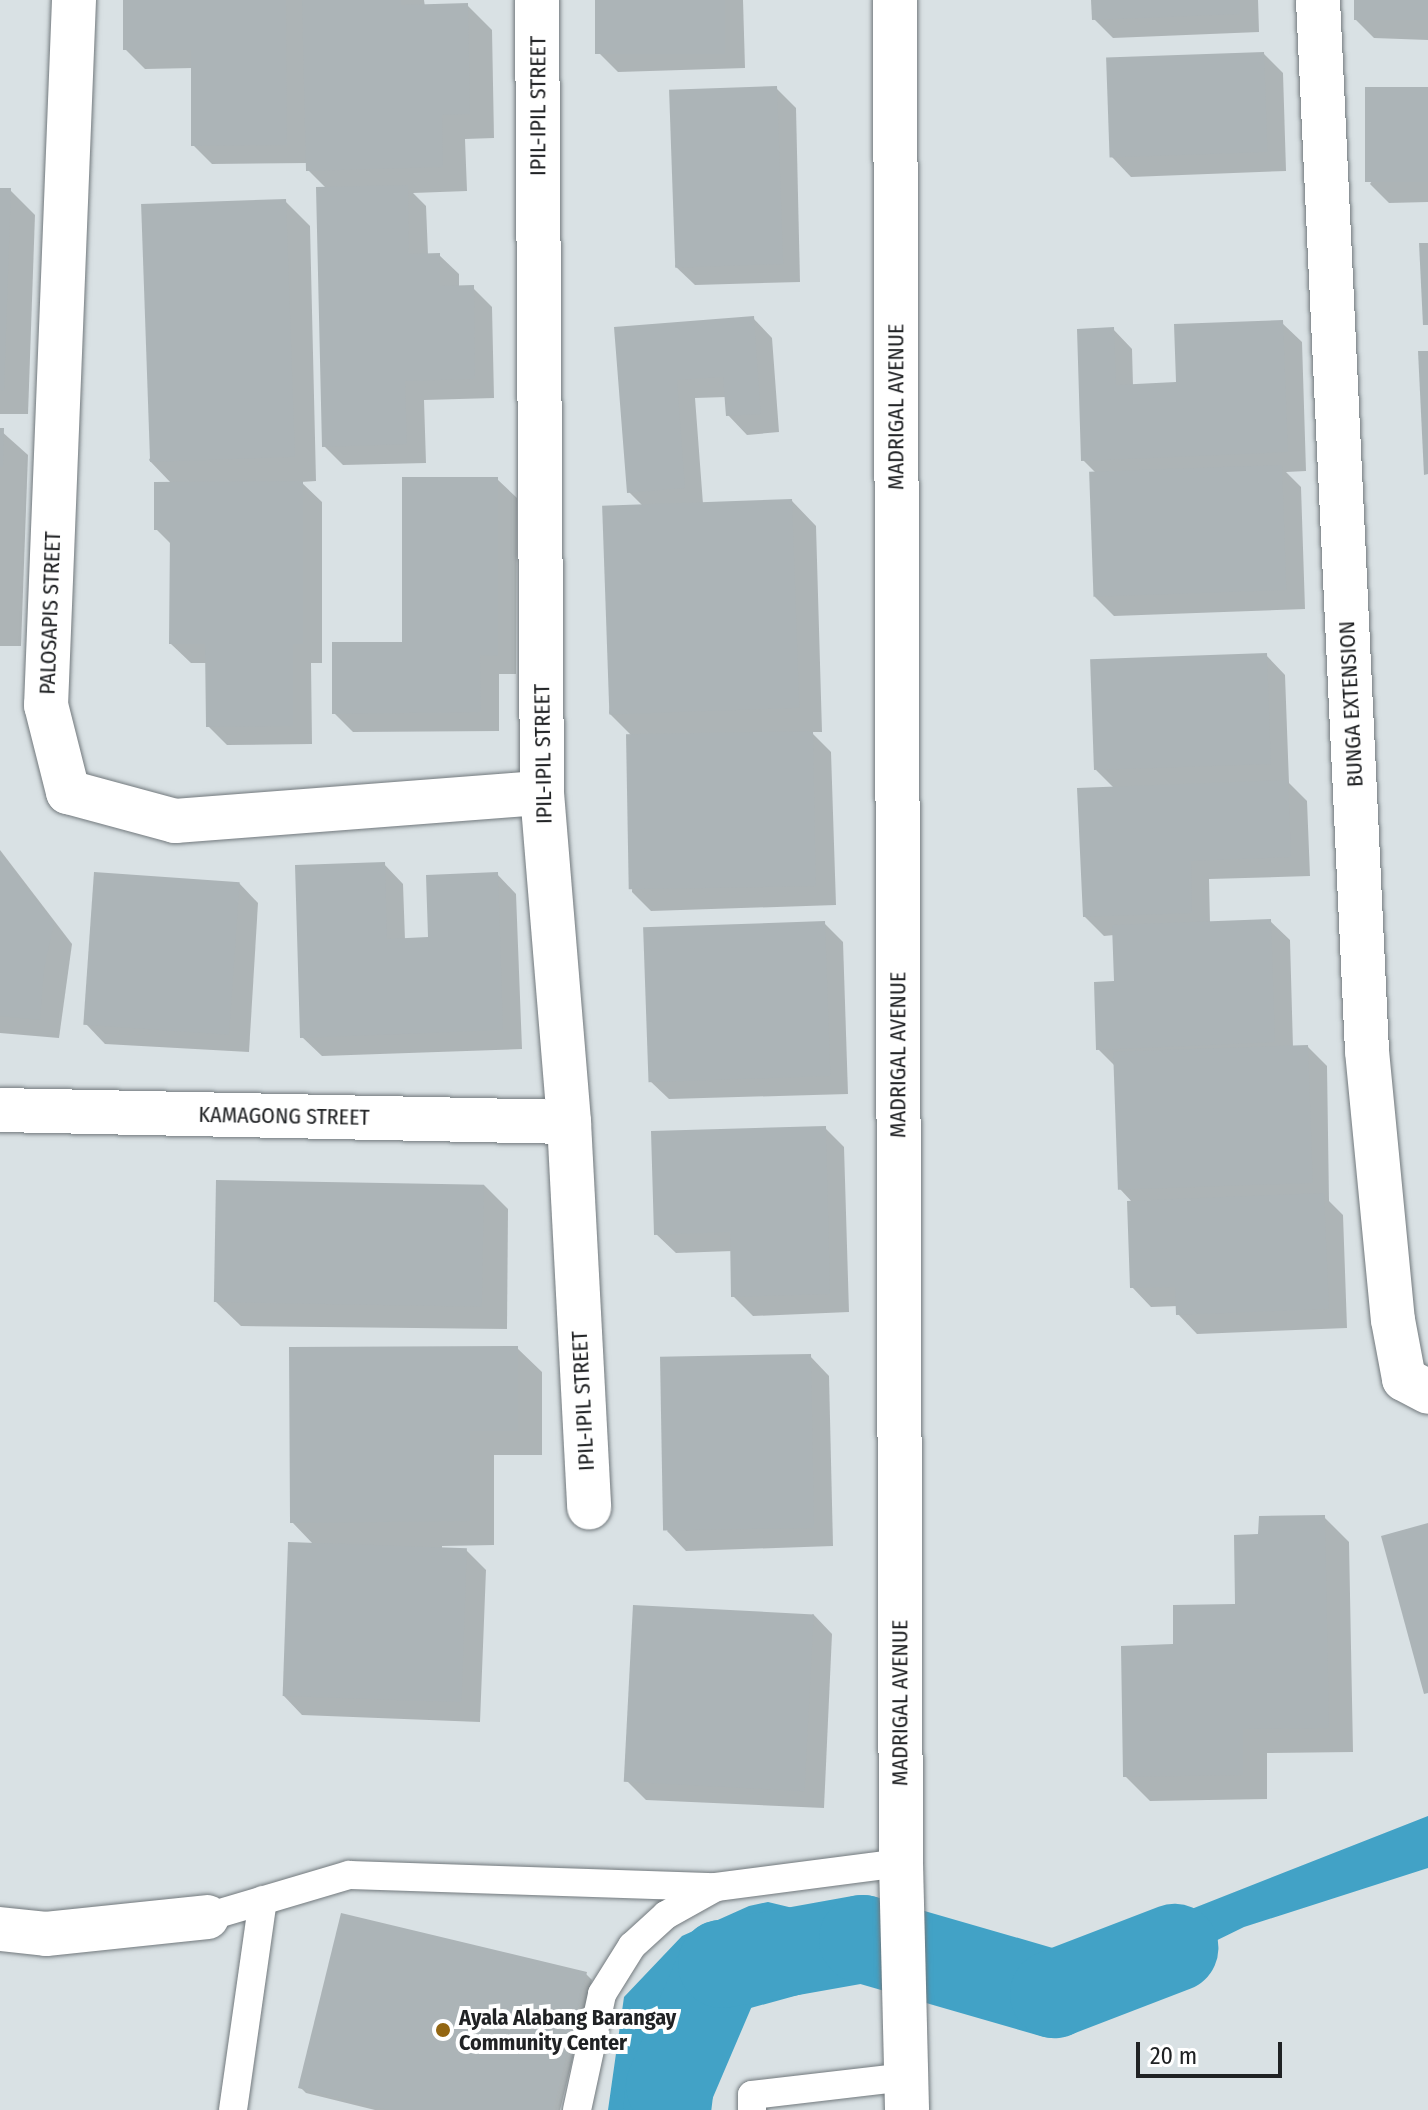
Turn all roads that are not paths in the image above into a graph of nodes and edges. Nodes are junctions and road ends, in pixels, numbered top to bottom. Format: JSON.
{"nodes":[{"id":1,"x":74,"y":0,"type":"edge"},
{"id":2,"x":537,"y":0,"type":"edge"},
{"id":3,"x":895,"y":0,"type":"edge"},
{"id":4,"x":1318,"y":0,"type":"edge"},
{"id":5,"x":542,"y":793,"type":"junction"},
{"id":6,"x":0,"y":1110,"type":"edge"},
{"id":7,"x":569,"y":1122,"type":"junction"},
{"id":8,"x":1428,"y":1392,"type":"edge"},
{"id":9,"x":589,"y":1507,"type":"dead end"},
{"id":10,"x":902,"y":1877,"type":"junction"},
{"id":11,"x":716,"y":1887,"type":"junction"},
{"id":12,"x":263,"y":1900,"type":"junction"},
{"id":13,"x":207,"y":1917,"type":"joint"},
{"id":14,"x":0,"y":1929,"type":"edge"},
{"id":15,"x":906,"y":2094,"type":"edge"},
{"id":16,"x":233,"y":2110,"type":"edge"},
{"id":17,"x":577,"y":2110,"type":"edge"},
{"id":18,"x":752,"y":2110,"type":"edge"}],
"edges":[{"from":1,"to":5,"type":"street","name":"PALOSAPIS STREET"},
{"from":2,"to":5,"type":"street","name":"IPIL-IPIL STREET"},
{"from":3,"to":10,"type":"street","name":"MADRIGAL AVENUE"},
{"from":4,"to":8,"type":"street","name":"BUNGA EXTENSION"},
{"from":5,"to":7,"type":"street","name":"IPIL-IPIL STREET"},
{"from":6,"to":7,"type":"street","name":"KAMAGONG STREET"},
{"from":7,"to":9,"type":"street","name":"IPIL-IPIL STREET"},
{"from":10,"to":11,"type":"lane"},
{"from":10,"to":15,"type":"street","name":"MADRIGAL AVENUE"},
{"from":11,"to":12,"type":"lane"},
{"from":11,"to":17,"type":"lane"},
{"from":12,"to":13,"type":"lane"},
{"from":12,"to":16,"type":"lane"},
{"from":13,"to":14,"type":"street"},
{"from":15,"to":18,"type":"lane"}]}
